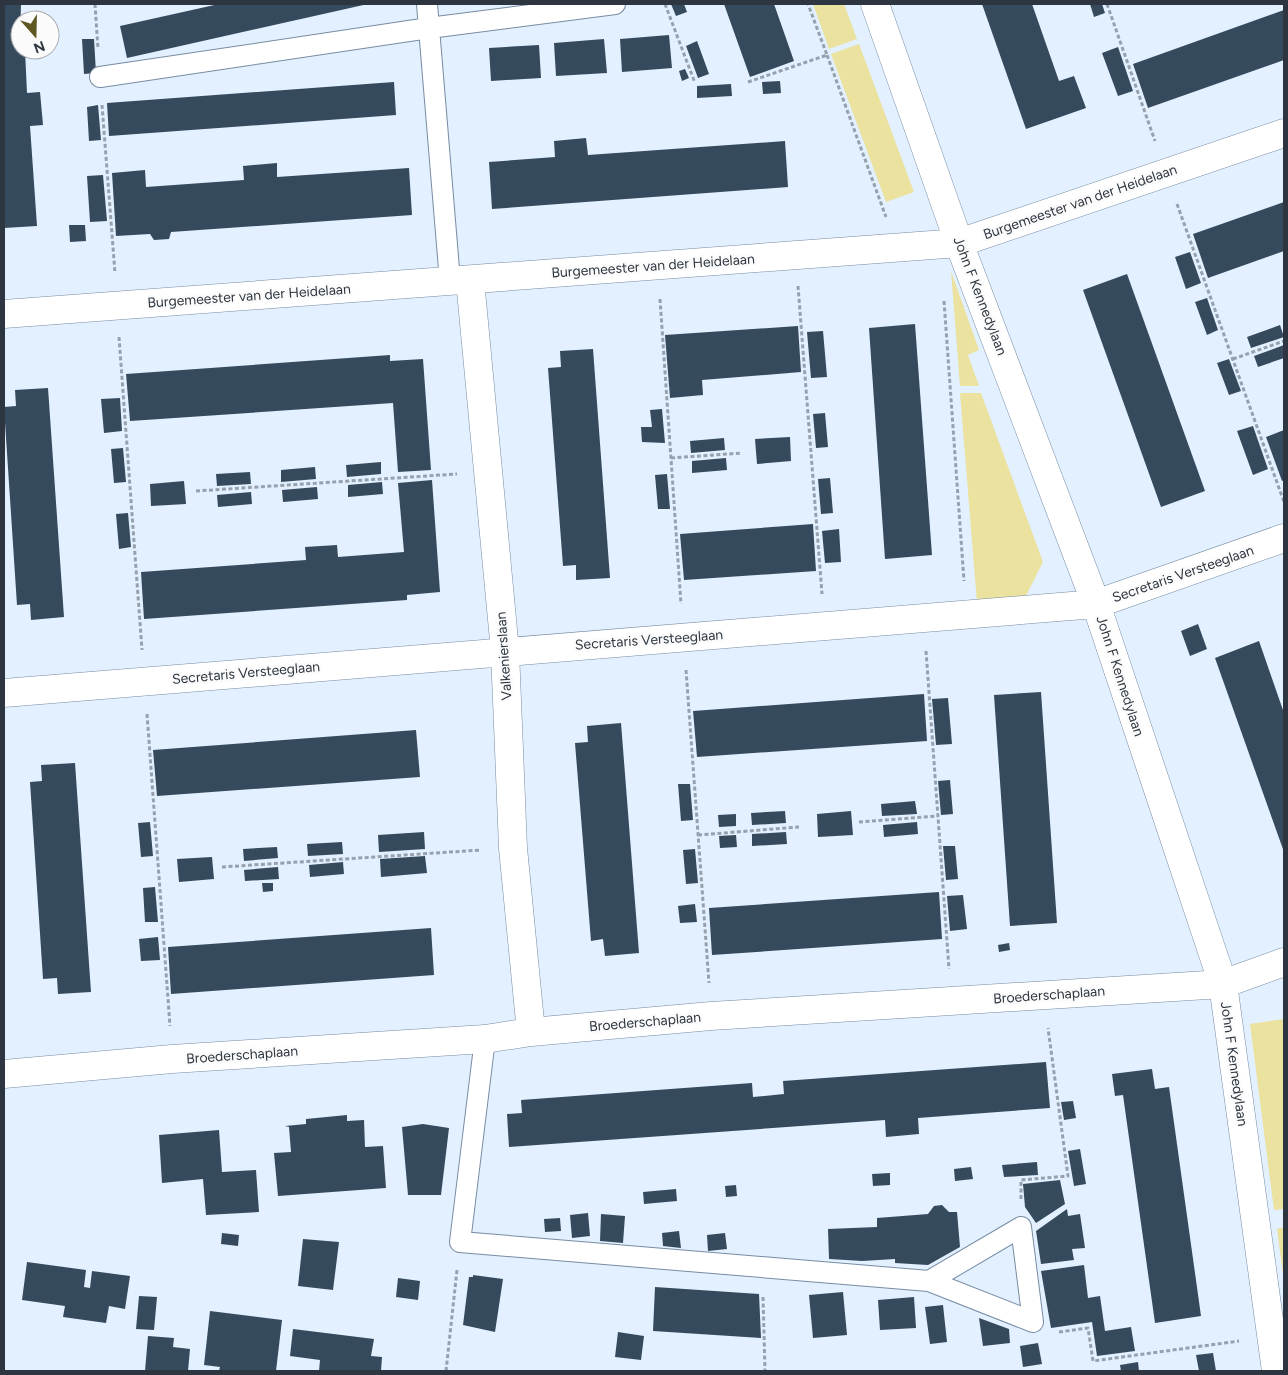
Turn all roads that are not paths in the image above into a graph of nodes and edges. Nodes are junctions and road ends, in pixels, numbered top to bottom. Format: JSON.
{"nodes":[{"id":1,"x":428,"y":4,"type":"edge"},
{"id":2,"x":615,"y":4,"type":"edge"},
{"id":3,"x":875,"y":4,"type":"edge"},
{"id":4,"x":429,"y":28,"type":"junction"},
{"id":5,"x":100,"y":77,"type":"road end"},
{"id":6,"x":1284,"y":133,"type":"edge"},
{"id":7,"x":950,"y":244,"type":"junction"},
{"id":8,"x":460,"y":281,"type":"junction"},
{"id":9,"x":4,"y":314,"type":"edge"},
{"id":10,"x":1284,"y":538,"type":"edge"},
{"id":11,"x":1096,"y":604,"type":"junction"},
{"id":12,"x":505,"y":651,"type":"junction"},
{"id":13,"x":4,"y":693,"type":"edge"},
{"id":14,"x":1284,"y":962,"type":"edge"},
{"id":15,"x":1222,"y":984,"type":"junction"},
{"id":16,"x":531,"y":1032,"type":"junction"},
{"id":17,"x":485,"y":1039,"type":"junction"},
{"id":18,"x":4,"y":1074,"type":"edge"},
{"id":19,"x":929,"y":1281,"type":"junction"},
{"id":20,"x":1276,"y":1371,"type":"edge"}],
"edges":[{"from":1,"to":4,"type":"lane"},
{"from":2,"to":4,"type":"lane"},
{"from":3,"to":7,"type":"street","name":"John F Kennedylaan"},
{"from":4,"to":5,"type":"lane"},
{"from":4,"to":8,"type":"lane"},
{"from":6,"to":7,"type":"street","name":"Burgemeester van der Heidelaan"},
{"from":7,"to":8,"type":"street","name":"Burgemeester van der Heidelaan"},
{"from":7,"to":11,"type":"street","name":"John F Kennedylaan"},
{"from":8,"to":9,"type":"street","name":"Burgemeester van der Heidelaan"},
{"from":8,"to":12,"type":"street","name":"Valkenierslaan"},
{"from":10,"to":11,"type":"street","name":"Secretaris Versteeglaan"},
{"from":11,"to":12,"type":"street","name":"Secretaris Versteeglaan"},
{"from":11,"to":15,"type":"street","name":"John F Kennedylaan"},
{"from":12,"to":13,"type":"street","name":"Secretaris Versteeglaan"},
{"from":12,"to":16,"type":"street","name":"Valkenierslaan"},
{"from":14,"to":15,"type":"street","name":"Broederschaplaan"},
{"from":15,"to":16,"type":"street","name":"Broederschaplaan"},
{"from":15,"to":20,"type":"street","name":"John F Kennedylaan"},
{"from":16,"to":17,"type":"street","name":"Broederschaplaan"},
{"from":17,"to":18,"type":"street","name":"Broederschaplaan"},
{"from":17,"to":19,"type":"lane"},
{"from":19,"to":19,"type":"lane"}]}
